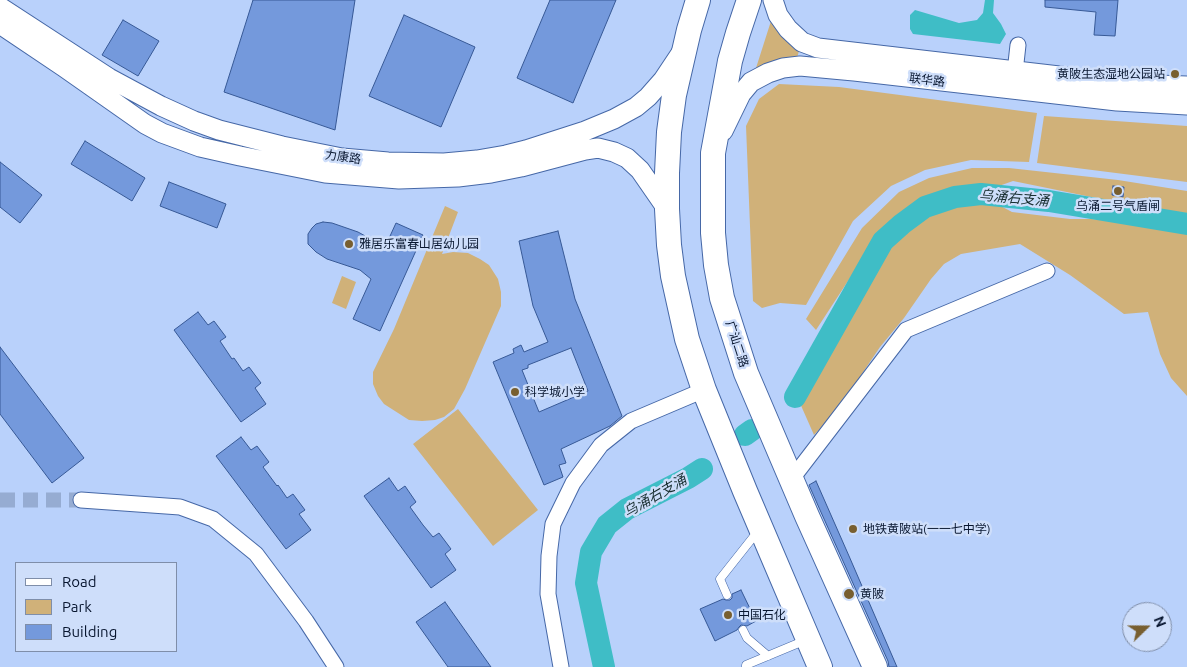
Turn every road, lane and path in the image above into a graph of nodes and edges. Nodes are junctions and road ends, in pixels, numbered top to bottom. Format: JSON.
{"nodes":[{"id":1,"x":698,"y":0,"type":"edge"},
{"id":2,"x":749,"y":0,"type":"edge"},
{"id":3,"x":773,"y":0,"type":"edge"},
{"id":4,"x":0,"y":7,"type":"edge"},
{"id":5,"x":0,"y":24,"type":"edge"},
{"id":6,"x":1018,"y":45,"type":"dead end"},
{"id":7,"x":684,"y":48,"type":"junction"},
{"id":8,"x":1015,"y":72,"type":"junction"},
{"id":9,"x":1187,"y":86,"type":"edge"},
{"id":10,"x":1187,"y":105,"type":"edge"},
{"id":11,"x":713,"y":153,"type":"junction"},
{"id":12,"x":667,"y":208,"type":"junction"},
{"id":13,"x":1047,"y":270,"type":"dead end"},
{"id":14,"x":708,"y":399,"type":"junction"},
{"id":15,"x":787,"y":469,"type":"junction"},
{"id":16,"x":82,"y":500,"type":"tunnel mouth"},
{"id":17,"x":760,"y":527,"type":"junction"},
{"id":18,"x":727,"y":596,"type":"dead end"},
{"id":19,"x":743,"y":630,"type":"dead end"},
{"id":20,"x":808,"y":639,"type":"junction"},
{"id":21,"x":768,"y":656,"type":"junction"},
{"id":22,"x":336,"y":667,"type":"edge"},
{"id":23,"x":562,"y":667,"type":"edge"},
{"id":24,"x":746,"y":667,"type":"edge"},
{"id":25,"x":820,"y":667,"type":"edge"},
{"id":26,"x":875,"y":667,"type":"edge"}],
"edges":[{"from":1,"to":7,"type":"highway"},
{"from":2,"to":11,"type":"highway","name":"广汕二路"},
{"from":3,"to":8,"type":"street","name":"联华路"},
{"from":4,"to":7,"type":"street","name":"力康路"},
{"from":5,"to":12,"type":"street","name":"力康路"},
{"from":6,"to":8,"type":"street"},
{"from":7,"to":12,"type":"highway"},
{"from":8,"to":9,"type":"street","name":"联华路"},
{"from":10,"to":11,"type":"street","name":"联华路"},
{"from":11,"to":15,"type":"highway","name":"广汕二路"},
{"from":12,"to":14,"type":"highway"},
{"from":13,"to":15,"type":"street"},
{"from":14,"to":17,"type":"highway"},
{"from":14,"to":23,"type":"street"},
{"from":15,"to":26,"type":"highway","name":"广汕二路"},
{"from":16,"to":22,"type":"street"},
{"from":17,"to":18,"type":"lane"},
{"from":17,"to":20,"type":"highway"},
{"from":19,"to":21,"type":"lane"},
{"from":20,"to":21,"type":"lane"},
{"from":20,"to":25,"type":"highway"},
{"from":21,"to":24,"type":"lane"}]}
